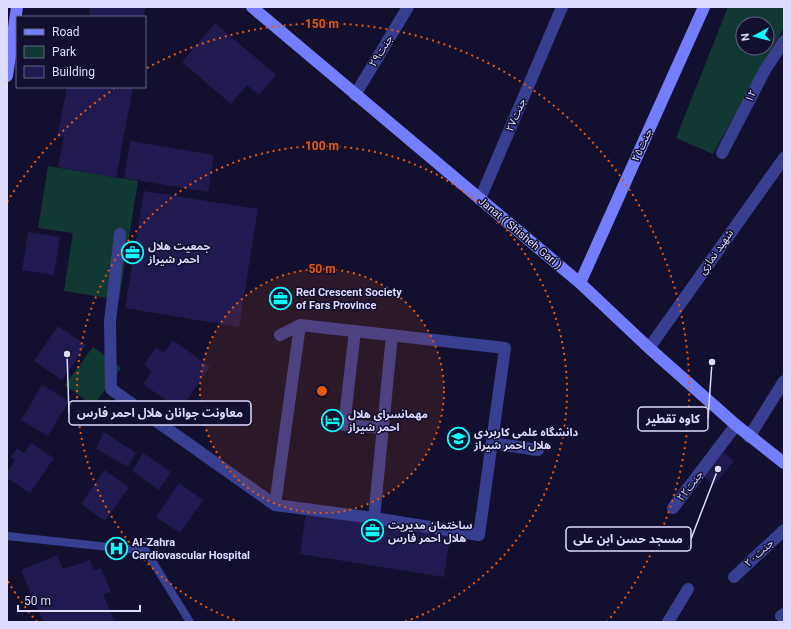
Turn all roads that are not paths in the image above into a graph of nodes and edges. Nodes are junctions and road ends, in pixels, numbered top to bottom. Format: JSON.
{"nodes":[{"id":1,"x":17,"y":7,"type":"edge"},
{"id":2,"x":252,"y":7,"type":"edge"},
{"id":3,"x":408,"y":7,"type":"edge"},
{"id":4,"x":562,"y":7,"type":"edge"},
{"id":5,"x":704,"y":7,"type":"edge"},
{"id":6,"x":784,"y":41,"type":"edge"},
{"id":7,"x":7,"y":76,"type":"edge"},
{"id":8,"x":354,"y":94,"type":"junction"},
{"id":9,"x":722,"y":153,"type":"dead end"},
{"id":10,"x":784,"y":158,"type":"edge"},
{"id":11,"x":480,"y":199,"type":"junction"},
{"id":12,"x":120,"y":234,"type":"dead end"},
{"id":13,"x":580,"y":283,"type":"junction"},
{"id":14,"x":300,"y":324,"type":"junction"},
{"id":15,"x":355,"y":331,"type":"junction"},
{"id":16,"x":280,"y":335,"type":"dead end"},
{"id":17,"x":392,"y":335,"type":"junction"},
{"id":18,"x":648,"y":348,"type":"junction"},
{"id":19,"x":784,"y":381,"type":"edge"},
{"id":20,"x":736,"y":426,"type":"junction"},
{"id":21,"x":383,"y":428,"type":"junction"},
{"id":22,"x":750,"y":437,"type":"junction"},
{"id":23,"x":492,"y":443,"type":"junction"},
{"id":24,"x":538,"y":450,"type":"dead end"},
{"id":25,"x":784,"y":463,"type":"edge"},
{"id":26,"x":275,"y":506,"type":"junction"},
{"id":27,"x":673,"y":508,"type":"dead end"},
{"id":28,"x":374,"y":518,"type":"junction"},
{"id":29,"x":784,"y":530,"type":"edge"},
{"id":30,"x":7,"y":536,"type":"edge"},
{"id":31,"x":734,"y":577,"type":"dead end"},
{"id":32,"x":688,"y":589,"type":"dead end"},
{"id":33,"x":190,"y":622,"type":"edge"},
{"id":34,"x":668,"y":622,"type":"edge"}],
"edges":[{"from":1,"to":7,"type":"street"},
{"from":2,"to":8,"type":"street","name":"Janat ( Shisheh Gari )"},
{"from":3,"to":8,"type":"street","name":"جنت۲۹"},
{"from":4,"to":11,"type":"street","name":"جنت۲۷"},
{"from":5,"to":13,"type":"street","name":"جنت۲۵"},
{"from":6,"to":9,"type":"street","name":"۱۲"},
{"from":8,"to":11,"type":"street","name":"Janat ( Shisheh Gari )"},
{"from":10,"to":18,"type":"street","name":"شهید نمازی"},
{"from":11,"to":13,"type":"street","name":"Janat ( Shisheh Gari )"},
{"from":12,"to":26,"type":"street"},
{"from":13,"to":18,"type":"street","name":"Janat ( Shisheh Gari )"},
{"from":14,"to":15,"type":"street"},
{"from":14,"to":16,"type":"street"},
{"from":14,"to":26,"type":"street"},
{"from":15,"to":17,"type":"street"},
{"from":15,"to":21,"type":"street"},
{"from":17,"to":21,"type":"street"},
{"from":17,"to":23,"type":"street"},
{"from":18,"to":20,"type":"street","name":"Janat ( Shisheh Gari )"},
{"from":19,"to":22,"type":"street"},
{"from":20,"to":22,"type":"street","name":"Janat ( Shisheh Gari )"},
{"from":20,"to":27,"type":"street","name":"جنت۲۲"},
{"from":21,"to":28,"type":"street"},
{"from":22,"to":25,"type":"street","name":"Janat ( Shisheh Gari )"},
{"from":23,"to":24,"type":"street"},
{"from":23,"to":28,"type":"street"},
{"from":26,"to":28,"type":"street"},
{"from":29,"to":31,"type":"street","name":"جنت۲۰"},
{"from":30,"to":33,"type":"lane"},
{"from":32,"to":34,"type":"street"}]}
